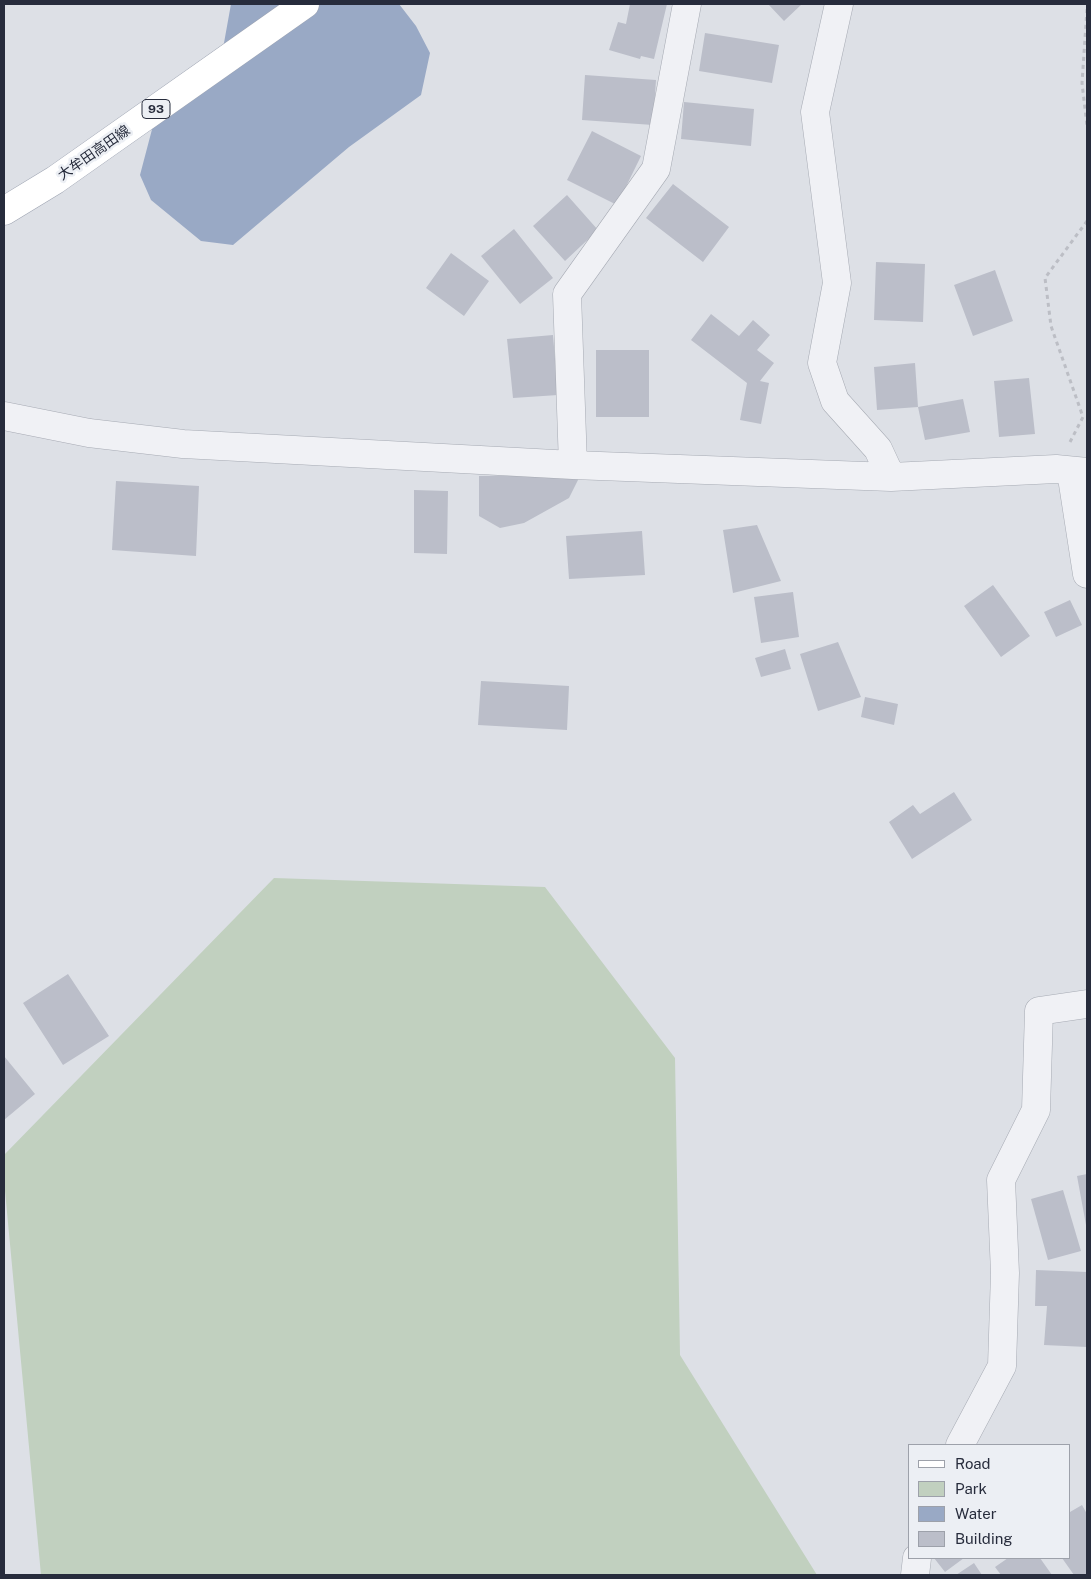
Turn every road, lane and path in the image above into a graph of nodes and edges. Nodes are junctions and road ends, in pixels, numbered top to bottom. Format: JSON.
{"nodes":[{"id":1,"x":305,"y":4,"type":"edge"},
{"id":2,"x":687,"y":4,"type":"edge"},
{"id":3,"x":839,"y":4,"type":"edge"},
{"id":4,"x":1087,"y":9,"type":"edge"},
{"id":5,"x":1087,"y":126,"type":"edge"},
{"id":6,"x":4,"y":211,"type":"edge"},
{"id":7,"x":1087,"y":221,"type":"edge"},
{"id":8,"x":4,"y":416,"type":"edge"},
{"id":9,"x":573,"y":465,"type":"junction"},
{"id":10,"x":1071,"y":471,"type":"edge"},
{"id":11,"x":892,"y":477,"type":"junction"},
{"id":12,"x":1087,"y":574,"type":"edge"},
{"id":13,"x":1087,"y":1004,"type":"edge"},
{"id":14,"x":961,"y":1444,"type":"edge"},
{"id":15,"x":916,"y":1559,"type":"edge"},
{"id":16,"x":915,"y":1575,"type":"edge"}],
"edges":[{"from":1,"to":6,"type":"main road","name":"大牟田高田線","number":"93"},
{"from":2,"to":9,"type":"street"},
{"from":3,"to":11,"type":"street"},
{"from":4,"to":5,"type":"path"},
{"from":7,"to":10,"type":"path"},
{"from":8,"to":9,"type":"street"},
{"from":9,"to":11,"type":"street"},
{"from":10,"to":11,"type":"street"},
{"from":10,"to":12,"type":"street"},
{"from":13,"to":14,"type":"street"},
{"from":15,"to":16,"type":"street"}]}
